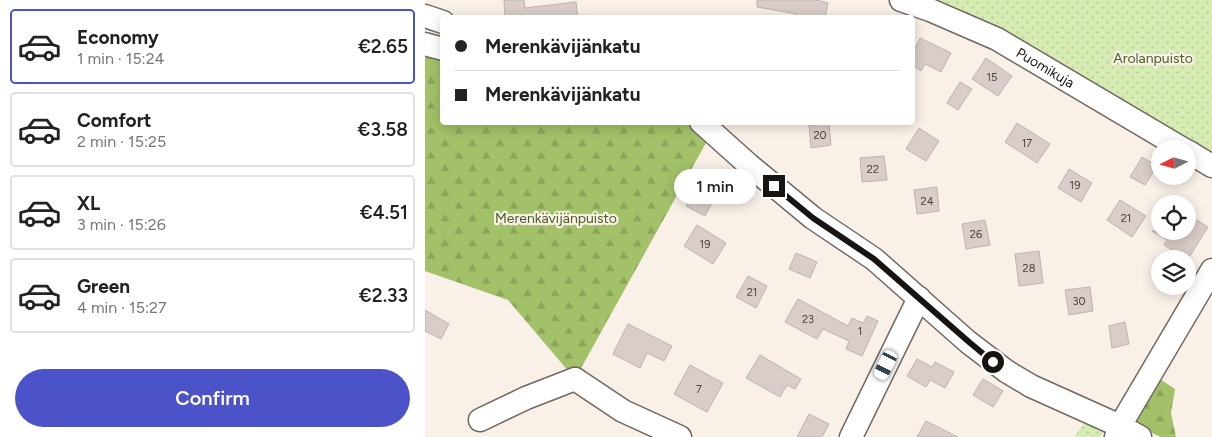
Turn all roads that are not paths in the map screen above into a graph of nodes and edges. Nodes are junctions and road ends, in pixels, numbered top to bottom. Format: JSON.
{"nodes":[{"id":1,"x":901,"y":0,"type":"edge"},
{"id":2,"x":425,"y":16,"type":"edge"},
{"id":3,"x":440,"y":21,"type":"edge"},
{"id":4,"x":425,"y":44,"type":"edge"},
{"id":5,"x":440,"y":48,"type":"edge"},
{"id":6,"x":704,"y":125,"type":"edge"},
{"id":7,"x":1168,"y":140,"type":"edge"},
{"id":8,"x":1196,"y":156,"type":"edge"},
{"id":9,"x":1212,"y":166,"type":"edge"},
{"id":10,"x":1212,"y":270,"type":"edge"},
{"id":11,"x":919,"y":298,"type":"junction"},
{"id":12,"x":480,"y":420,"type":"dead end"},
{"id":13,"x":1118,"y":431,"type":"edge"},
{"id":14,"x":679,"y":437,"type":"edge"},
{"id":15,"x":851,"y":437,"type":"edge"},
{"id":16,"x":1140,"y":437,"type":"edge"}],
"edges":[{"from":1,"to":7,"type":"street","name":"Puomikuja"},
{"from":2,"to":3,"type":"street"},
{"from":4,"to":5,"type":"street"},
{"from":6,"to":11,"type":"street"},
{"from":8,"to":9,"type":"street"},
{"from":10,"to":13,"type":"street"},
{"from":11,"to":13,"type":"street"},
{"from":11,"to":15,"type":"street"},
{"from":12,"to":14,"type":"street"},
{"from":13,"to":16,"type":"street"}]}
